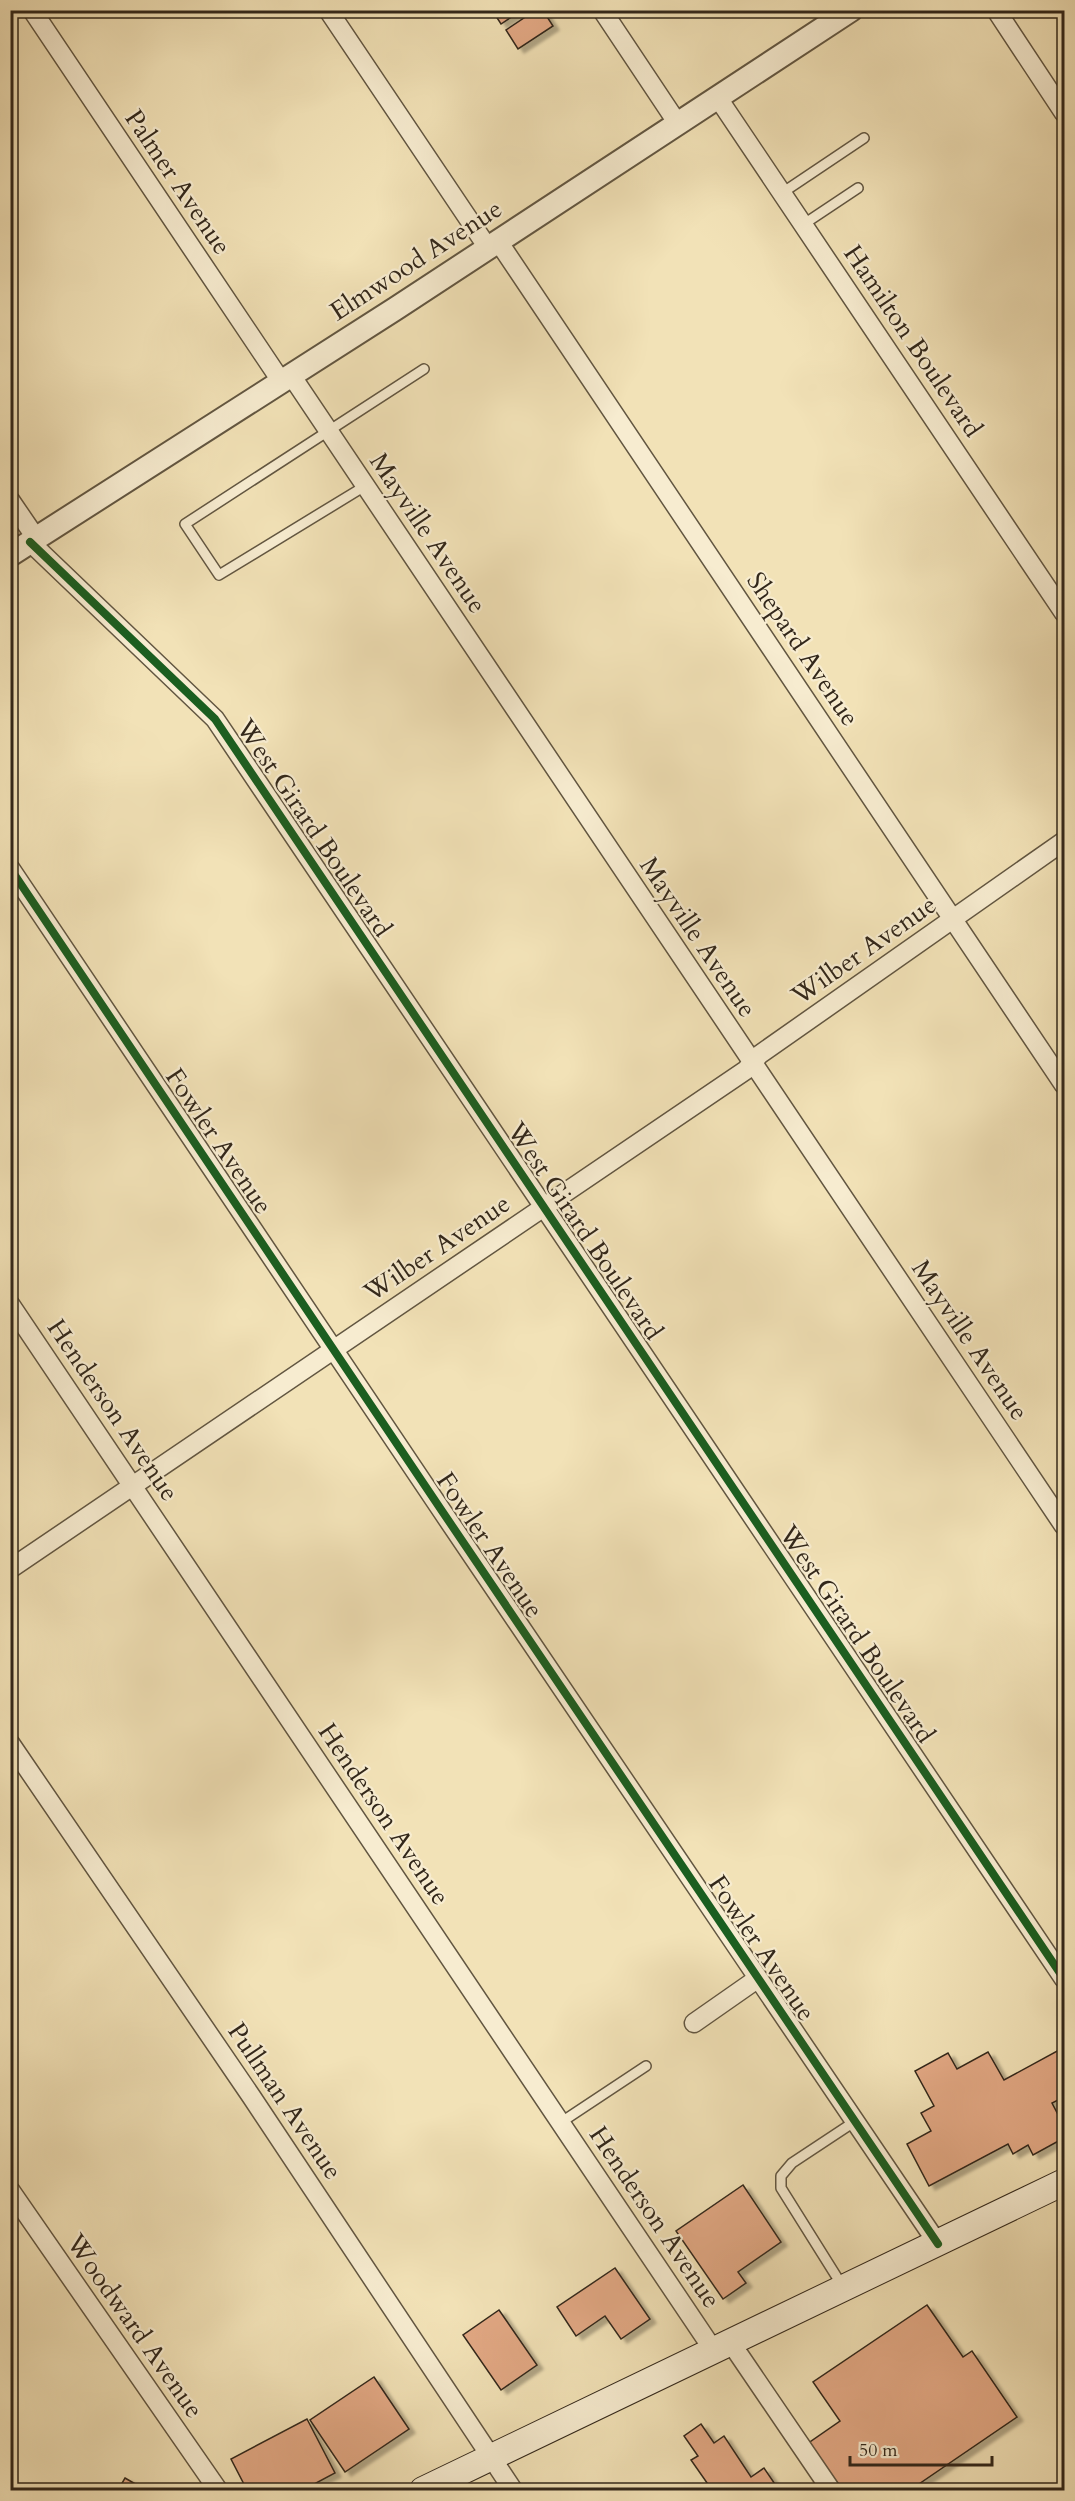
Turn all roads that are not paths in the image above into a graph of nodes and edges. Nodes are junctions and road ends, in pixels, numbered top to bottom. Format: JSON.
{"nodes":[{"id":1,"x":32,"y":10,"type":"edge"},
{"id":2,"x":328,"y":10,"type":"edge"},
{"id":3,"x":602,"y":10,"type":"edge"},
{"id":4,"x":851,"y":10,"type":"edge"},
{"id":5,"x":996,"y":10,"type":"edge"},
{"id":6,"x":718,"y":98,"type":"junction"},
{"id":7,"x":1065,"y":113,"type":"edge"},
{"id":8,"x":678,"y":124,"type":"junction"},
{"id":9,"x":864,"y":138,"type":"dead end"},
{"id":10,"x":858,"y":188,"type":"dead end"},
{"id":11,"x":782,"y":193,"type":"junction"},
{"id":12,"x":804,"y":224,"type":"junction"},
{"id":13,"x":493,"y":245,"type":"junction"},
{"id":14,"x":424,"y":369,"type":"dead end"},
{"id":15,"x":286,"y":378,"type":"junction"},
{"id":16,"x":327,"y":430,"type":"junction"},
{"id":17,"x":365,"y":486,"type":"junction"},
{"id":18,"x":10,"y":500,"type":"edge"},
{"id":19,"x":33,"y":540,"type":"junction"},
{"id":20,"x":10,"y":555,"type":"edge"},
{"id":21,"x":1065,"y":613,"type":"edge"},
{"id":22,"x":1065,"y":841,"type":"edge"},
{"id":23,"x":10,"y":868,"type":"edge"},
{"id":24,"x":953,"y":919,"type":"junction"},
{"id":25,"x":753,"y":1064,"type":"junction"},
{"id":26,"x":1065,"y":1085,"type":"edge"},
{"id":27,"x":543,"y":1207,"type":"junction"},
{"id":28,"x":10,"y":1304,"type":"edge"},
{"id":29,"x":333,"y":1349,"type":"junction"},
{"id":30,"x":133,"y":1486,"type":"junction"},
{"id":31,"x":1065,"y":1526,"type":"edge"},
{"id":32,"x":10,"y":1569,"type":"edge"},
{"id":33,"x":10,"y":1743,"type":"edge"},
{"id":34,"x":1065,"y":1978,"type":"edge"},
{"id":35,"x":757,"y":1979,"type":"junction"},
{"id":36,"x":694,"y":2023,"type":"dead end"},
{"id":37,"x":645,"y":2067,"type":"dead end"},
{"id":38,"x":855,"y":2122,"type":"junction"},
{"id":39,"x":560,"y":2123,"type":"junction"},
{"id":40,"x":1065,"y":2182,"type":"edge"},
{"id":41,"x":10,"y":2190,"type":"edge"},
{"id":42,"x":938,"y":2244,"type":"junction"},
{"id":43,"x":844,"y":2289,"type":"junction"},
{"id":44,"x":723,"y":2347,"type":"junction"},
{"id":45,"x":492,"y":2458,"type":"junction"},
{"id":46,"x":218,"y":2490,"type":"edge"},
{"id":47,"x":423,"y":2490,"type":"edge"},
{"id":48,"x":513,"y":2490,"type":"edge"},
{"id":49,"x":831,"y":2490,"type":"edge"}],
"edges":[{"from":1,"to":15,"type":"street","name":"Palmer Avenue"},
{"from":2,"to":13,"type":"street","name":"Shepard Avenue"},
{"from":3,"to":8,"type":"street"},
{"from":4,"to":6,"type":"street","name":"Elmwood Avenue"},
{"from":5,"to":7,"type":"street"},
{"from":6,"to":8,"type":"street","name":"Elmwood Avenue"},
{"from":6,"to":11,"type":"street","name":"Hamilton Boulevard"},
{"from":8,"to":13,"type":"street","name":"Elmwood Avenue"},
{"from":9,"to":11,"type":"lane"},
{"from":10,"to":12,"type":"lane"},
{"from":11,"to":12,"type":"street","name":"Hamilton Boulevard"},
{"from":12,"to":21,"type":"street","name":"Hamilton Boulevard"},
{"from":13,"to":15,"type":"street","name":"Elmwood Avenue"},
{"from":13,"to":24,"type":"street","name":"Shepard Avenue"},
{"from":14,"to":16,"type":"lane"},
{"from":15,"to":16,"type":"street","name":"Mayville Avenue"},
{"from":15,"to":19,"type":"street","name":"Elmwood Avenue"},
{"from":16,"to":17,"type":"street","name":"Mayville Avenue"},
{"from":16,"to":17,"type":"lane"},
{"from":17,"to":25,"type":"street","name":"Mayville Avenue"},
{"from":18,"to":19,"type":"street","name":"West Girard Boulevard"},
{"from":19,"to":20,"type":"street","name":"Elmwood Avenue"},
{"from":19,"to":27,"type":"street","name":"West Girard Boulevard"},
{"from":22,"to":24,"type":"street","name":"Wilber Avenue"},
{"from":23,"to":29,"type":"street","name":"Fowler Avenue"},
{"from":24,"to":25,"type":"street","name":"Wilber Avenue"},
{"from":24,"to":26,"type":"street","name":"Shepard Avenue"},
{"from":25,"to":27,"type":"street","name":"Wilber Avenue"},
{"from":25,"to":31,"type":"street","name":"Mayville Avenue"},
{"from":27,"to":29,"type":"street","name":"Wilber Avenue"},
{"from":27,"to":34,"type":"street","name":"West Girard Boulevard"},
{"from":28,"to":30,"type":"street","name":"Henderson Avenue"},
{"from":29,"to":30,"type":"street","name":"Wilber Avenue"},
{"from":29,"to":35,"type":"street","name":"Fowler Avenue"},
{"from":30,"to":32,"type":"street","name":"Wilber Avenue"},
{"from":30,"to":39,"type":"street","name":"Henderson Avenue"},
{"from":33,"to":45,"type":"street","name":"Pullman Avenue"},
{"from":35,"to":36,"type":"street"},
{"from":35,"to":38,"type":"street","name":"Fowler Avenue"},
{"from":37,"to":39,"type":"lane"},
{"from":38,"to":42,"type":"street","name":"Fowler Avenue"},
{"from":38,"to":43,"type":"lane"},
{"from":39,"to":44,"type":"street","name":"Henderson Avenue"},
{"from":40,"to":42,"type":"main road"},
{"from":41,"to":46,"type":"street","name":"Woodward Avenue"},
{"from":42,"to":43,"type":"main road"},
{"from":43,"to":44,"type":"main road"},
{"from":44,"to":45,"type":"main road"},
{"from":44,"to":49,"type":"street","name":"Henderson Avenue"},
{"from":45,"to":47,"type":"main road"},
{"from":45,"to":48,"type":"street","name":"Pullman Avenue"}]}
